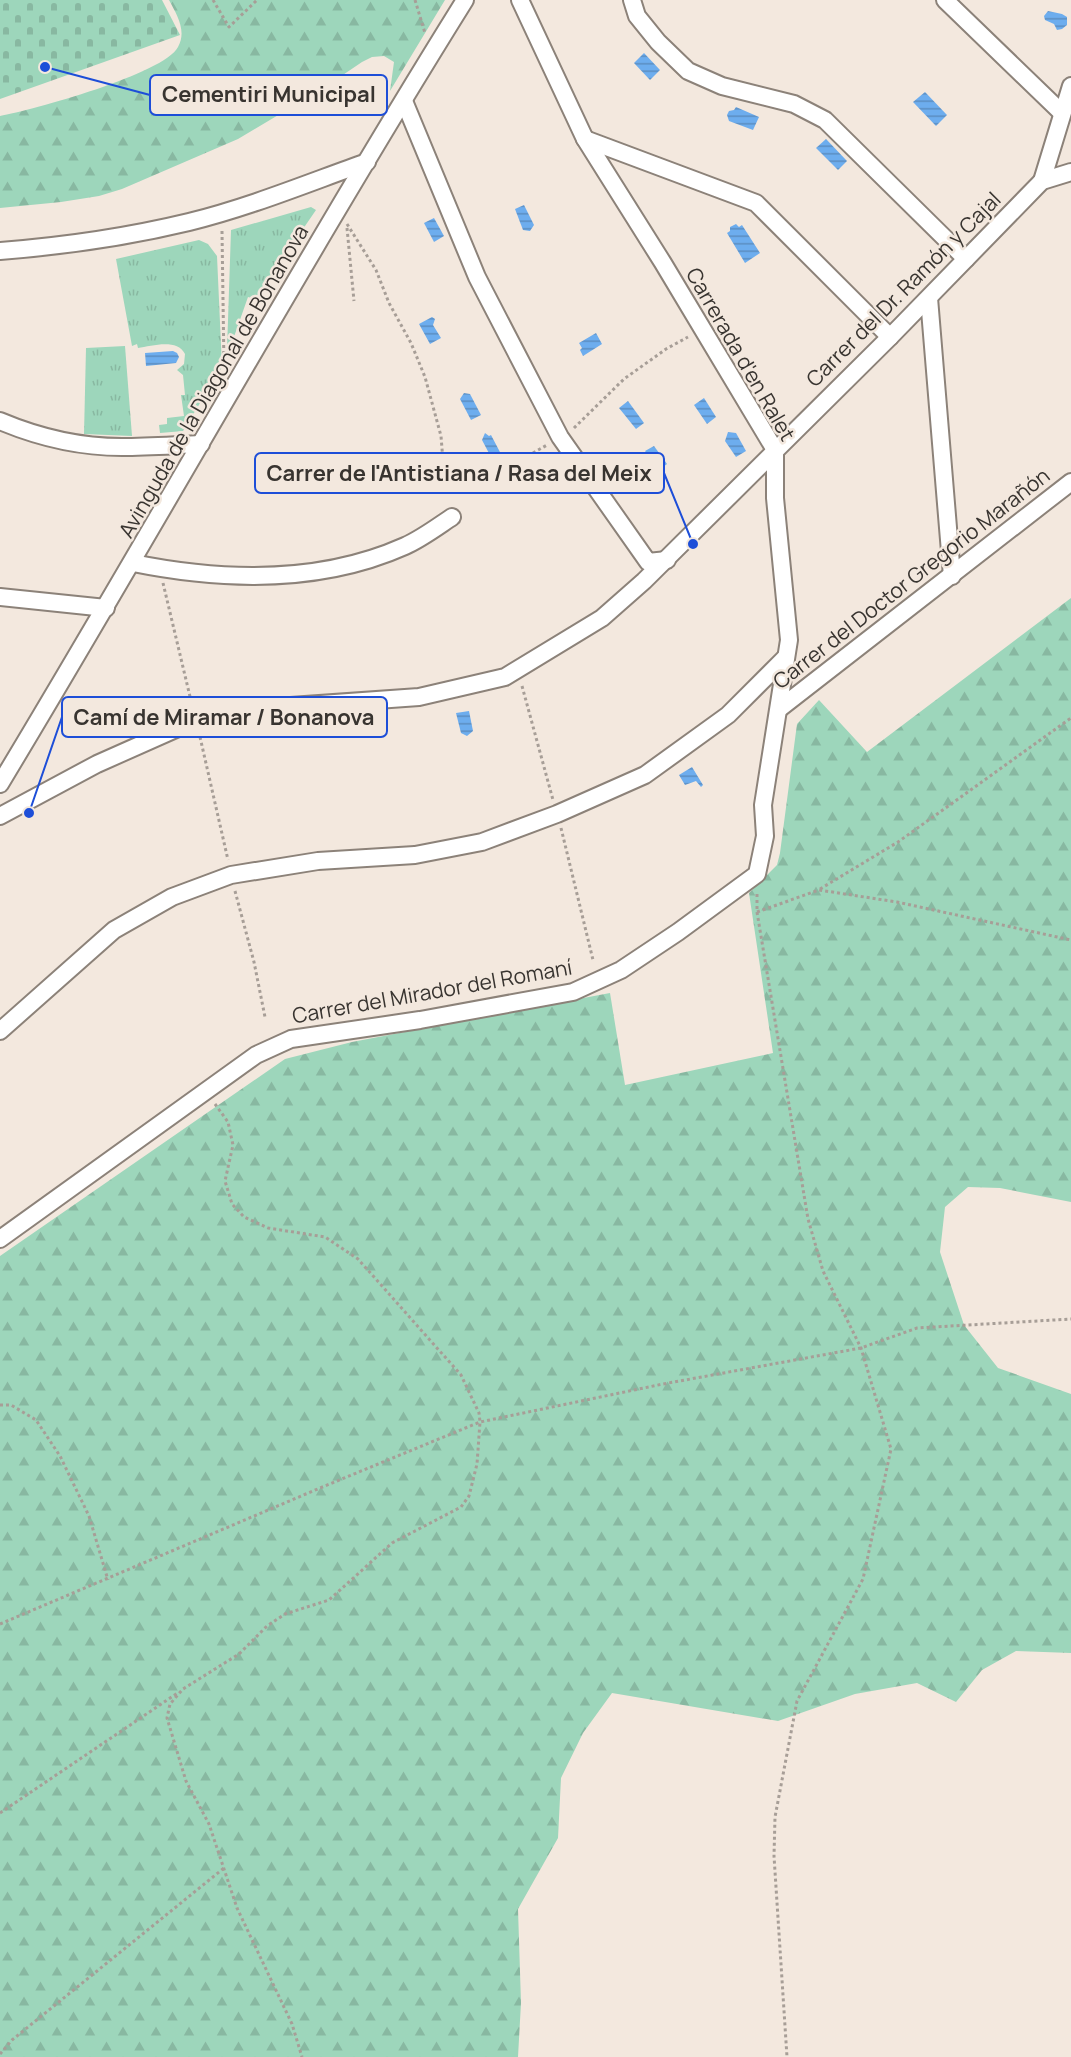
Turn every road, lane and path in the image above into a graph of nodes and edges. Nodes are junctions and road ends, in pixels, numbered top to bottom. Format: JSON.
{"nodes":[{"id":1,"x":213,"y":0,"type":"edge"},
{"id":2,"x":257,"y":0,"type":"edge"},
{"id":3,"x":415,"y":0,"type":"edge"},
{"id":4,"x":465,"y":0,"type":"edge"},
{"id":5,"x":520,"y":0,"type":"edge"},
{"id":6,"x":632,"y":0,"type":"edge"},
{"id":7,"x":945,"y":0,"type":"edge"},
{"id":8,"x":426,"y":38,"type":"dead end"},
{"id":9,"x":1071,"y":86,"type":"edge"},
{"id":10,"x":404,"y":101,"type":"junction"},
{"id":11,"x":1062,"y":113,"type":"junction"},
{"id":12,"x":585,"y":140,"type":"junction"},
{"id":13,"x":367,"y":162,"type":"junction"},
{"id":14,"x":1071,"y":172,"type":"edge"},
{"id":15,"x":1042,"y":181,"type":"junction"},
{"id":16,"x":222,"y":231,"type":"dead end"},
{"id":17,"x":0,"y":251,"type":"edge"},
{"id":18,"x":966,"y":259,"type":"junction"},
{"id":19,"x":929,"y":298,"type":"junction"},
{"id":20,"x":354,"y":301,"type":"dead end"},
{"id":21,"x":689,"y":336,"type":"dead end"},
{"id":22,"x":890,"y":337,"type":"junction"},
{"id":23,"x":224,"y":367,"type":"dead end"},
{"id":24,"x":0,"y":421,"type":"edge"},
{"id":25,"x":568,"y":433,"type":"dead end"},
{"id":26,"x":554,"y":441,"type":"dead end"},
{"id":27,"x":201,"y":444,"type":"junction"},
{"id":28,"x":775,"y":450,"type":"junction"},
{"id":29,"x":467,"y":481,"type":"dead end"},
{"id":30,"x":1071,"y":482,"type":"edge"},
{"id":31,"x":445,"y":486,"type":"dead end"},
{"id":32,"x":452,"y":517,"type":"dead end"},
{"id":33,"x":667,"y":560,"type":"junction"},
{"id":34,"x":648,"y":562,"type":"junction"},
{"id":35,"x":133,"y":563,"type":"junction"},
{"id":36,"x":952,"y":576,"type":"junction"},
{"id":37,"x":162,"y":577,"type":"dead end"},
{"id":38,"x":644,"y":581,"type":"junction"},
{"id":39,"x":0,"y":597,"type":"edge"},
{"id":40,"x":106,"y":608,"type":"junction"},
{"id":41,"x":786,"y":657,"type":"junction"},
{"id":42,"x":522,"y":686,"type":"dead end"},
{"id":43,"x":190,"y":697,"type":"dead end"},
{"id":44,"x":779,"y":710,"type":"junction"},
{"id":45,"x":1071,"y":718,"type":"edge"},
{"id":46,"x":200,"y":737,"type":"dead end"},
{"id":47,"x":8,"y":756,"type":"edge"},
{"id":48,"x":0,"y":784,"type":"edge"},
{"id":49,"x":555,"y":808,"type":"dead end"},
{"id":50,"x":0,"y":816,"type":"edge"},
{"id":51,"x":560,"y":826,"type":"dead end"},
{"id":52,"x":229,"y":867,"type":"dead end"},
{"id":53,"x":757,"y":874,"type":"junction"},
{"id":54,"x":233,"y":882,"type":"dead end"},
{"id":55,"x":819,"y":890,"type":"junction"},
{"id":56,"x":757,"y":912,"type":"junction"},
{"id":57,"x":1071,"y":940,"type":"edge"},
{"id":58,"x":593,"y":960,"type":"dead end"},
{"id":59,"x":265,"y":1017,"type":"dead end"},
{"id":60,"x":0,"y":1031,"type":"edge"},
{"id":61,"x":206,"y":1091,"type":"junction"},
{"id":62,"x":0,"y":1239,"type":"edge"},
{"id":63,"x":1071,"y":1319,"type":"edge"},
{"id":64,"x":861,"y":1348,"type":"junction"},
{"id":65,"x":0,"y":1405,"type":"edge"},
{"id":66,"x":480,"y":1422,"type":"junction"},
{"id":67,"x":108,"y":1580,"type":"junction"},
{"id":68,"x":0,"y":1624,"type":"edge"},
{"id":69,"x":183,"y":1689,"type":"junction"},
{"id":70,"x":0,"y":1813,"type":"edge"},
{"id":71,"x":224,"y":1868,"type":"junction"},
{"id":72,"x":0,"y":2054,"type":"edge"},
{"id":73,"x":302,"y":2057,"type":"edge"},
{"id":74,"x":787,"y":2057,"type":"edge"}],
"edges":[{"from":1,"to":2,"type":"path"},
{"from":3,"to":8,"type":"path"},
{"from":4,"to":10,"type":"street","name":"Avinguda de la Diagonal de Bonanova"},
{"from":5,"to":12,"type":"street","name":"Carrerada d'en Ralet"},
{"from":6,"to":18,"type":"street"},
{"from":7,"to":11,"type":"street"},
{"from":9,"to":11,"type":"street"},
{"from":10,"to":13,"type":"street","name":"Avinguda de la Diagonal de Bonanova"},
{"from":10,"to":34,"type":"street"},
{"from":11,"to":15,"type":"street"},
{"from":12,"to":22,"type":"street"},
{"from":12,"to":28,"type":"street","name":"Carrerada d'en Ralet"},
{"from":13,"to":17,"type":"street"},
{"from":13,"to":27,"type":"street","name":"Avinguda de la Diagonal de Bonanova"},
{"from":14,"to":15,"type":"street","name":"Carrer del Dr. Ramón y Cajal"},
{"from":15,"to":18,"type":"street","name":"Carrer del Dr. Ramón y Cajal"},
{"from":16,"to":23,"type":"path"},
{"from":18,"to":19,"type":"street","name":"Carrer del Dr. Ramón y Cajal"},
{"from":19,"to":22,"type":"street","name":"Carrer del Dr. Ramón y Cajal"},
{"from":19,"to":36,"type":"street"},
{"from":20,"to":31,"type":"path"},
{"from":21,"to":25,"type":"path"},
{"from":22,"to":28,"type":"street","name":"Carrer del Dr. Ramón y Cajal"},
{"from":24,"to":27,"type":"street"},
{"from":26,"to":29,"type":"path"},
{"from":27,"to":35,"type":"street","name":"Avinguda de la Diagonal de Bonanova"},
{"from":28,"to":33,"type":"street","name":"Carrer del Dr. Ramón y Cajal"},
{"from":28,"to":41,"type":"street","name":"Carrerada d'en Ralet"},
{"from":30,"to":36,"type":"street","name":"Carrer del Doctor Gregorio Marañón"},
{"from":32,"to":35,"type":"street"},
{"from":33,"to":34,"type":"street"},
{"from":33,"to":38,"type":"street","name":"Carrer del Dr. Ramón y Cajal"},
{"from":34,"to":38,"type":"street"},
{"from":35,"to":40,"type":"street","name":"Avinguda de la Diagonal de Bonanova"},
{"from":36,"to":44,"type":"street","name":"Carrer del Doctor Gregorio Marañón"},
{"from":37,"to":43,"type":"path"},
{"from":38,"to":50,"type":"street","name":"Carrer del Dr. Ramón y Cajal"},
{"from":39,"to":40,"type":"street"},
{"from":40,"to":47,"type":"street","name":"Avinguda de la Diagonal de Bonanova"},
{"from":41,"to":44,"type":"street","name":"Carrerada d'en Ralet"},
{"from":41,"to":60,"type":"street"},
{"from":42,"to":49,"type":"path"},
{"from":44,"to":53,"type":"street","name":"Carrerada d'en Ralet"},
{"from":45,"to":55,"type":"path"},
{"from":46,"to":52,"type":"path"},
{"from":47,"to":48,"type":"street","name":"Avinguda de la Diagonal de Bonanova"},
{"from":51,"to":58,"type":"path"},
{"from":53,"to":56,"type":"path"},
{"from":53,"to":61,"type":"street","name":"Carrer del Mirador del Romaní"},
{"from":54,"to":59,"type":"path"},
{"from":55,"to":56,"type":"path"},
{"from":55,"to":57,"type":"path"},
{"from":56,"to":64,"type":"path"},
{"from":61,"to":62,"type":"street","name":"Carrer del Mirador del Romaní"},
{"from":61,"to":66,"type":"path"},
{"from":63,"to":64,"type":"path"},
{"from":64,"to":66,"type":"path"},
{"from":64,"to":74,"type":"path"},
{"from":65,"to":67,"type":"path"},
{"from":66,"to":67,"type":"path"},
{"from":66,"to":69,"type":"path"},
{"from":67,"to":68,"type":"path"},
{"from":69,"to":70,"type":"path"},
{"from":69,"to":71,"type":"path"},
{"from":71,"to":72,"type":"path"},
{"from":71,"to":73,"type":"path"}]}
